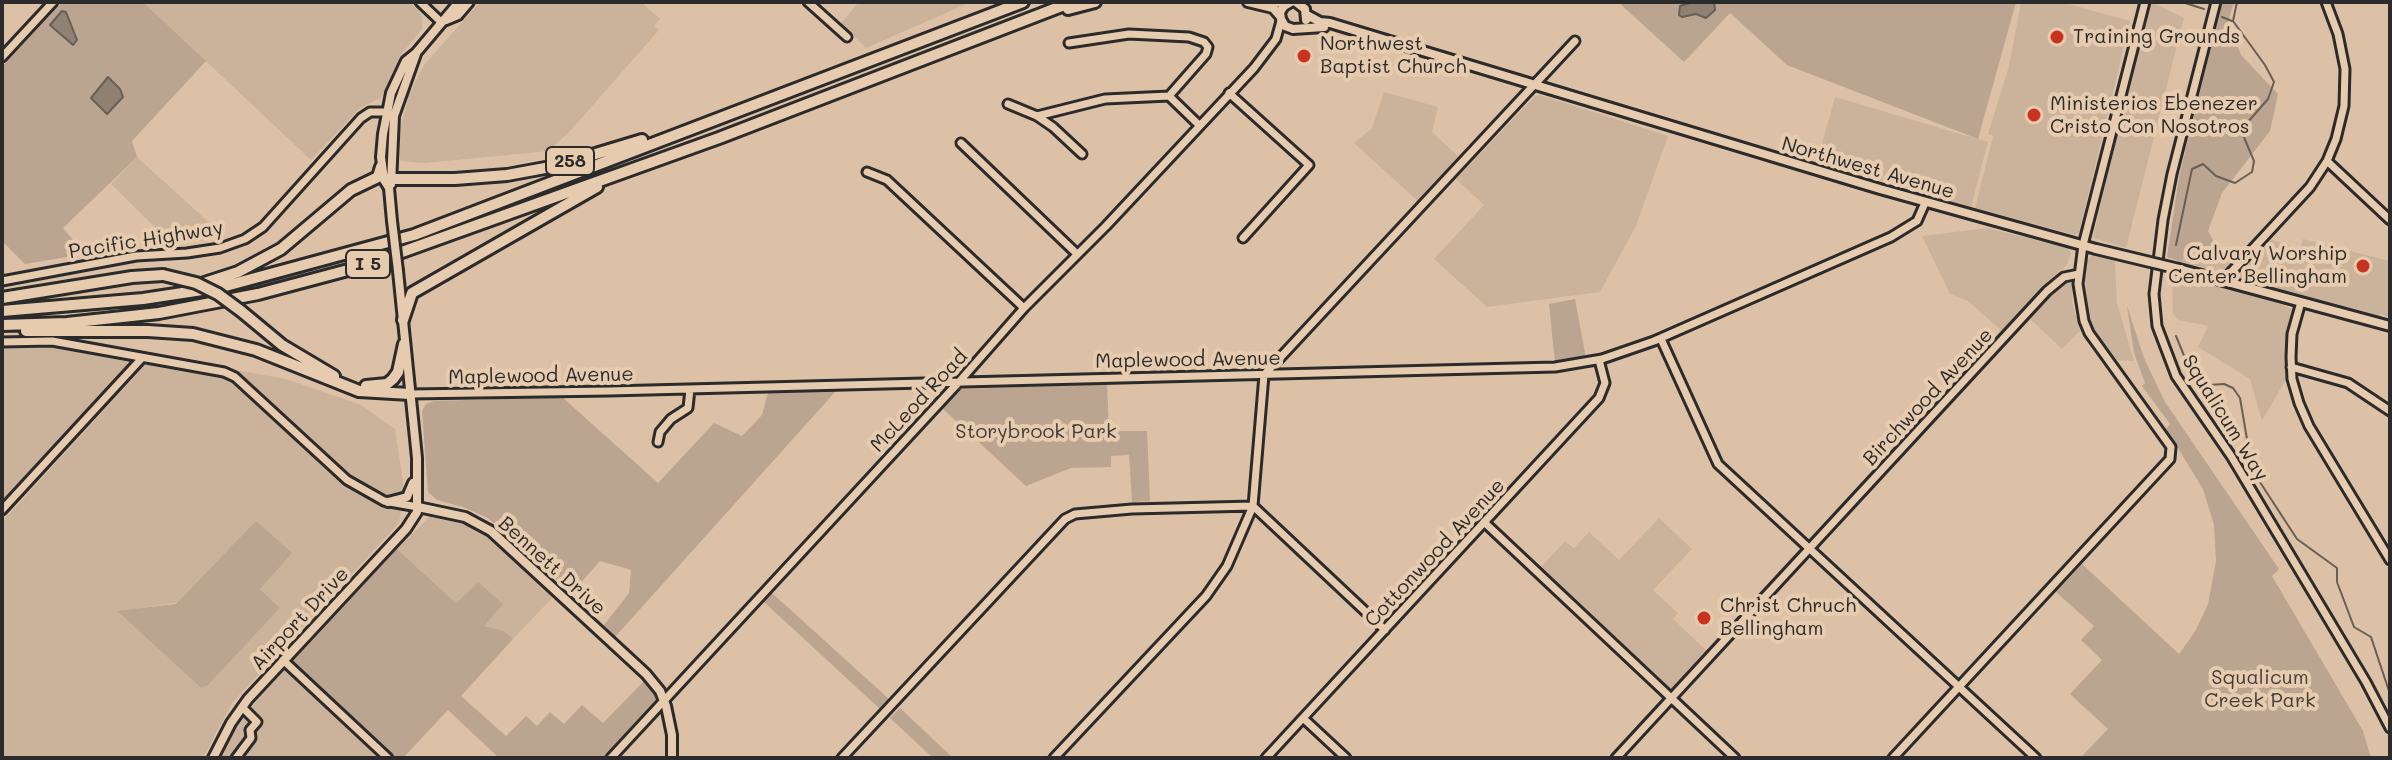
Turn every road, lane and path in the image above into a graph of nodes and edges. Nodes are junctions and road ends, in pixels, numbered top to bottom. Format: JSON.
{"nodes":[{"id":1,"x":53,"y":2,"type":"edge"},
{"id":2,"x":420,"y":2,"type":"edge"},
{"id":3,"x":459,"y":2,"type":"edge"},
{"id":4,"x":469,"y":2,"type":"edge"},
{"id":5,"x":808,"y":2,"type":"edge"},
{"id":6,"x":1004,"y":2,"type":"edge"},
{"id":7,"x":1023,"y":2,"type":"edge"},
{"id":8,"x":1072,"y":2,"type":"edge"},
{"id":9,"x":1095,"y":2,"type":"edge"},
{"id":10,"x":1248,"y":2,"type":"edge"},
{"id":11,"x":1273,"y":2,"type":"edge"},
{"id":12,"x":1291,"y":2,"type":"edge"},
{"id":13,"x":2145,"y":2,"type":"edge"},
{"id":14,"x":2216,"y":2,"type":"edge"},
{"id":15,"x":2326,"y":2,"type":"edge"},
{"id":16,"x":1307,"y":9,"type":"edge"},
{"id":17,"x":1281,"y":19,"type":"junction"},
{"id":18,"x":441,"y":22,"type":"junction"},
{"id":19,"x":1341,"y":27,"type":"junction"},
{"id":20,"x":1297,"y":28,"type":"junction"},
{"id":21,"x":997,"y":31,"type":"junction"},
{"id":22,"x":847,"y":37,"type":"dead end"},
{"id":23,"x":1575,"y":41,"type":"dead end"},
{"id":24,"x":1069,"y":43,"type":"dead end"},
{"id":25,"x":902,"y":46,"type":"junction"},
{"id":26,"x":416,"y":53,"type":"junction"},
{"id":27,"x":2,"y":57,"type":"edge"},
{"id":28,"x":1254,"y":68,"type":"junction"},
{"id":29,"x":1535,"y":85,"type":"junction"},
{"id":30,"x":1229,"y":93,"type":"junction"},
{"id":31,"x":1169,"y":96,"type":"junction"},
{"id":32,"x":1008,"y":104,"type":"dead end"},
{"id":33,"x":386,"y":112,"type":"junction"},
{"id":34,"x":724,"y":114,"type":"junction"},
{"id":35,"x":1037,"y":116,"type":"junction"},
{"id":36,"x":1199,"y":125,"type":"junction"},
{"id":37,"x":719,"y":138,"type":"junction"},
{"id":38,"x":961,"y":143,"type":"dead end"},
{"id":39,"x":1082,"y":154,"type":"dead end"},
{"id":40,"x":2327,"y":161,"type":"junction"},
{"id":41,"x":381,"y":167,"type":"junction"},
{"id":42,"x":867,"y":172,"type":"dead end"},
{"id":43,"x":391,"y":184,"type":"junction"},
{"id":44,"x":1925,"y":203,"type":"junction"},
{"id":45,"x":2390,"y":220,"type":"edge"},
{"id":46,"x":1243,"y":238,"type":"dead end"},
{"id":47,"x":2083,"y":245,"type":"junction"},
{"id":48,"x":1076,"y":253,"type":"junction"},
{"id":49,"x":2079,"y":274,"type":"junction"},
{"id":50,"x":2,"y":281,"type":"edge"},
{"id":51,"x":2223,"y":281,"type":"junction"},
{"id":52,"x":400,"y":289,"type":"junction"},
{"id":53,"x":412,"y":293,"type":"junction"},
{"id":54,"x":2,"y":298,"type":"edge"},
{"id":55,"x":143,"y":299,"type":"junction"},
{"id":56,"x":2301,"y":302,"type":"junction"},
{"id":57,"x":1024,"y":308,"type":"junction"},
{"id":58,"x":2,"y":311,"type":"edge"},
{"id":59,"x":403,"y":320,"type":"junction"},
{"id":60,"x":2390,"y":326,"type":"edge"},
{"id":61,"x":2,"y":328,"type":"edge"},
{"id":62,"x":1661,"y":339,"type":"junction"},
{"id":63,"x":2,"y":342,"type":"edge"},
{"id":64,"x":404,"y":344,"type":"junction"},
{"id":65,"x":142,"y":358,"type":"junction"},
{"id":66,"x":1599,"y":360,"type":"junction"},
{"id":67,"x":2291,"y":367,"type":"junction"},
{"id":68,"x":1264,"y":375,"type":"junction"},
{"id":69,"x":958,"y":383,"type":"junction"},
{"id":70,"x":366,"y":386,"type":"junction"},
{"id":71,"x":690,"y":389,"type":"junction"},
{"id":72,"x":410,"y":394,"type":"junction"},
{"id":73,"x":2390,"y":411,"type":"edge"},
{"id":74,"x":658,"y":442,"type":"dead end"},
{"id":75,"x":417,"y":458,"type":"junction"},
{"id":76,"x":388,"y":502,"type":"junction"},
{"id":77,"x":1253,"y":506,"type":"junction"},
{"id":78,"x":418,"y":507,"type":"junction"},
{"id":79,"x":2,"y":510,"type":"edge"},
{"id":80,"x":438,"y":510,"type":"junction"},
{"id":81,"x":1484,"y":522,"type":"junction"},
{"id":82,"x":406,"y":529,"type":"junction"},
{"id":83,"x":1810,"y":548,"type":"junction"},
{"id":84,"x":2390,"y":560,"type":"edge"},
{"id":85,"x":1385,"y":630,"type":"junction"},
{"id":86,"x":283,"y":660,"type":"junction"},
{"id":87,"x":1958,"y":686,"type":"junction"},
{"id":88,"x":1671,"y":698,"type":"junction"},
{"id":89,"x":664,"y":703,"type":"junction"},
{"id":90,"x":242,"y":707,"type":"junction"},
{"id":91,"x":1303,"y":718,"type":"junction"},
{"id":92,"x":2390,"y":728,"type":"edge"},
{"id":93,"x":213,"y":758,"type":"edge"},
{"id":94,"x":236,"y":758,"type":"edge"},
{"id":95,"x":388,"y":758,"type":"edge"},
{"id":96,"x":611,"y":758,"type":"edge"},
{"id":97,"x":672,"y":758,"type":"edge"},
{"id":98,"x":842,"y":758,"type":"edge"},
{"id":99,"x":1054,"y":758,"type":"edge"},
{"id":100,"x":1266,"y":758,"type":"edge"},
{"id":101,"x":1346,"y":758,"type":"edge"},
{"id":102,"x":1616,"y":758,"type":"edge"},
{"id":103,"x":1735,"y":758,"type":"edge"},
{"id":104,"x":1893,"y":758,"type":"edge"},
{"id":105,"x":2036,"y":758,"type":"edge"}],
"edges":[{"from":1,"to":27,"type":"street"},
{"from":2,"to":18,"type":"street"},
{"from":3,"to":18,"type":"main road"},
{"from":4,"to":18,"type":"main road"},
{"from":5,"to":22,"type":"street"},
{"from":6,"to":25,"type":"highway"},
{"from":7,"to":25,"type":"highway","number":"I 5"},
{"from":8,"to":21,"type":"highway","number":"I 5"},
{"from":9,"to":21,"type":"highway"},
{"from":10,"to":17,"type":"main road"},
{"from":11,"to":12,"type":"main road"},
{"from":12,"to":16,"type":"main road"},
{"from":12,"to":17,"type":"main road"},
{"from":13,"to":47,"type":"street"},
{"from":14,"to":92,"type":"street","name":"Squalicum Way"},
{"from":15,"to":40,"type":"street"},
{"from":16,"to":19,"type":"main road","name":"Northwest Avenue"},
{"from":16,"to":20,"type":"main road"},
{"from":17,"to":20,"type":"main road"},
{"from":17,"to":28,"type":"street","name":"McLeod Road"},
{"from":18,"to":26,"type":"main road"},
{"from":19,"to":20,"type":"main road","name":"Northwest Avenue"},
{"from":19,"to":29,"type":"main road","name":"Northwest Avenue"},
{"from":20,"to":28,"type":"street","name":"McLeod Road"},
{"from":21,"to":37,"type":"highway","number":"I 5"},
{"from":23,"to":29,"type":"street"},
{"from":24,"to":31,"type":"street"},
{"from":25,"to":34,"type":"highway","number":"I 5"},
{"from":26,"to":33,"type":"main road"},
{"from":26,"to":43,"type":"main road"},
{"from":28,"to":30,"type":"street","name":"McLeod Road"},
{"from":29,"to":44,"type":"main road","name":"Northwest Avenue"},
{"from":29,"to":68,"type":"street"},
{"from":30,"to":36,"type":"street","name":"McLeod Road"},
{"from":30,"to":46,"type":"street"},
{"from":31,"to":35,"type":"street"},
{"from":31,"to":36,"type":"street"},
{"from":32,"to":35,"type":"street"},
{"from":33,"to":41,"type":"main road"},
{"from":33,"to":50,"type":"street","name":"Pacific Highway"},
{"from":34,"to":43,"type":"highway","number":"258"},
{"from":34,"to":55,"type":"highway","number":"I 5"},
{"from":35,"to":39,"type":"street"},
{"from":36,"to":48,"type":"street","name":"McLeod Road"},
{"from":37,"to":53,"type":"highway"},
{"from":37,"to":61,"type":"highway","number":"I 5"},
{"from":38,"to":48,"type":"street"},
{"from":40,"to":45,"type":"street"},
{"from":40,"to":51,"type":"street"},
{"from":41,"to":43,"type":"main road"},
{"from":41,"to":55,"type":"highway"},
{"from":42,"to":57,"type":"street"},
{"from":43,"to":52,"type":"main road","bridge":true},
{"from":44,"to":47,"type":"main road","name":"Northwest Avenue"},
{"from":44,"to":62,"type":"street","name":"Maplewood Avenue"},
{"from":47,"to":49,"type":"street"},
{"from":47,"to":51,"type":"main road","name":"Northwest Avenue","bridge":true},
{"from":48,"to":57,"type":"street","name":"McLeod Road"},
{"from":49,"to":83,"type":"street","name":"Birchwood Avenue"},
{"from":49,"to":87,"type":"street"},
{"from":51,"to":56,"type":"main road","name":"Northwest Avenue"},
{"from":52,"to":53,"type":"highway"},
{"from":52,"to":59,"type":"main road"},
{"from":53,"to":59,"type":"highway"},
{"from":54,"to":70,"type":"highway","bridge":true},
{"from":55,"to":58,"type":"highway","number":"I 5"},
{"from":56,"to":60,"type":"main road","name":"Northwest Avenue"},
{"from":56,"to":67,"type":"street"},
{"from":57,"to":69,"type":"street","name":"McLeod Road"},
{"from":59,"to":64,"type":"main road"},
{"from":61,"to":72,"type":"highway"},
{"from":62,"to":66,"type":"street","name":"Maplewood Avenue"},
{"from":62,"to":83,"type":"street"},
{"from":63,"to":65,"type":"street"},
{"from":64,"to":70,"type":"highway"},
{"from":64,"to":72,"type":"main road"},
{"from":65,"to":76,"type":"street","name":"Bennett Drive"},
{"from":65,"to":79,"type":"street"},
{"from":66,"to":68,"type":"street","name":"Maplewood Avenue"},
{"from":66,"to":81,"type":"street","name":"Cottonwood Avenue"},
{"from":67,"to":73,"type":"street"},
{"from":67,"to":84,"type":"street"},
{"from":68,"to":69,"type":"street","name":"Maplewood Avenue"},
{"from":68,"to":77,"type":"street"},
{"from":69,"to":71,"type":"street","name":"Maplewood Avenue"},
{"from":69,"to":89,"type":"street","name":"McLeod Road"},
{"from":70,"to":72,"type":"highway"},
{"from":71,"to":72,"type":"street","name":"Maplewood Avenue"},
{"from":71,"to":74,"type":"street"},
{"from":72,"to":75,"type":"main road"},
{"from":75,"to":76,"type":"main road"},
{"from":75,"to":78,"type":"main road"},
{"from":76,"to":78,"type":"street","name":"Bennett Drive"},
{"from":77,"to":85,"type":"street"},
{"from":77,"to":98,"type":"street"},
{"from":77,"to":99,"type":"street"},
{"from":78,"to":80,"type":"main road","name":"Bennett Drive"},
{"from":78,"to":82,"type":"main road","name":"Airport Drive"},
{"from":80,"to":82,"type":"main road"},
{"from":80,"to":89,"type":"main road","name":"Bennett Drive"},
{"from":81,"to":85,"type":"street","name":"Cottonwood Avenue"},
{"from":81,"to":88,"type":"street"},
{"from":82,"to":86,"type":"main road","name":"Airport Drive"},
{"from":83,"to":87,"type":"street"},
{"from":83,"to":88,"type":"street","name":"Birchwood Avenue"},
{"from":85,"to":91,"type":"street","name":"Cottonwood Avenue"},
{"from":86,"to":90,"type":"main road","name":"Airport Drive"},
{"from":86,"to":95,"type":"street"},
{"from":87,"to":104,"type":"street"},
{"from":87,"to":105,"type":"street"},
{"from":88,"to":102,"type":"street","name":"Birchwood Avenue"},
{"from":88,"to":103,"type":"street"},
{"from":89,"to":96,"type":"street","name":"McLeod Road"},
{"from":89,"to":97,"type":"main road","name":"Bennett Drive"},
{"from":90,"to":93,"type":"main road","name":"Airport Drive"},
{"from":90,"to":94,"type":"street"},
{"from":91,"to":100,"type":"street","name":"Cottonwood Avenue"},
{"from":91,"to":101,"type":"street"}]}
